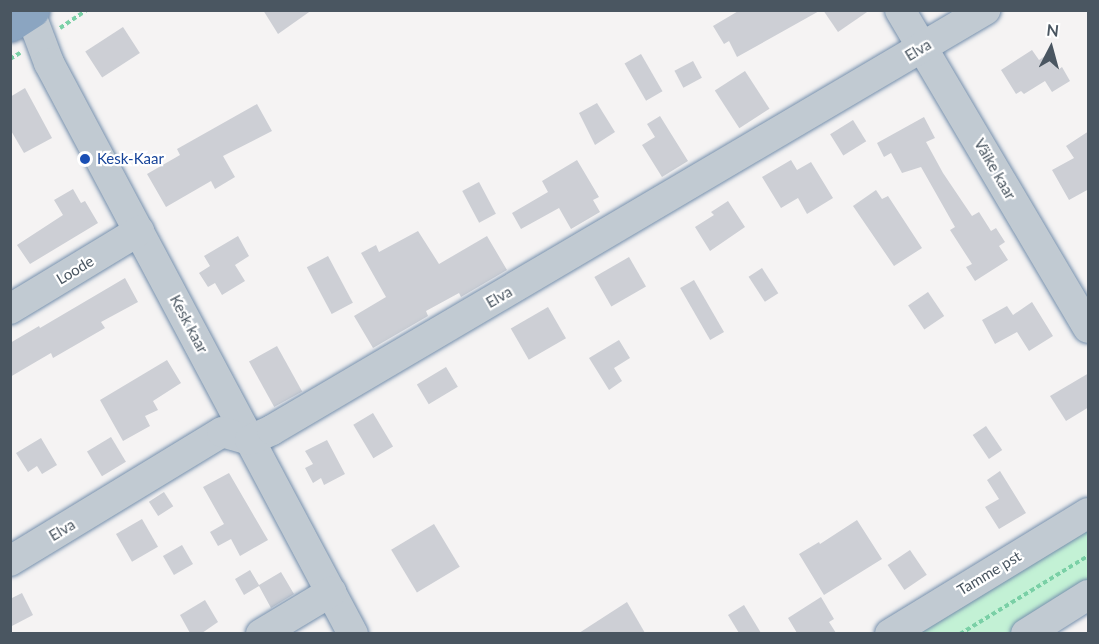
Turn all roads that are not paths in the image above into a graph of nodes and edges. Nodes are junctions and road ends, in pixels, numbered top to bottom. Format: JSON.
{"nodes":[{"id":1,"x":900,"y":10,"type":"edge"},
{"id":2,"x":985,"y":10,"type":"edge"},
{"id":3,"x":27,"y":14,"type":"edge"},
{"id":4,"x":923,"y":48,"type":"junction"},
{"id":5,"x":139,"y":231,"type":"junction"},
{"id":6,"x":10,"y":309,"type":"edge"},
{"id":7,"x":1089,"y":328,"type":"edge"},
{"id":8,"x":250,"y":440,"type":"junction"},
{"id":9,"x":1089,"y":513,"type":"edge"},
{"id":10,"x":10,"y":561,"type":"edge"},
{"id":11,"x":331,"y":592,"type":"junction"},
{"id":12,"x":1089,"y":595,"type":"edge"},
{"id":13,"x":261,"y":633,"type":"edge"},
{"id":14,"x":353,"y":633,"type":"edge"},
{"id":15,"x":890,"y":633,"type":"edge"},
{"id":16,"x":1026,"y":633,"type":"edge"}],
"edges":[{"from":1,"to":4,"type":"street","name":"Väike kaar"},
{"from":2,"to":4,"type":"street","name":"Elva"},
{"from":3,"to":5,"type":"street","name":"Kesk kaar"},
{"from":4,"to":7,"type":"street","name":"Väike kaar"},
{"from":4,"to":8,"type":"street","name":"Elva"},
{"from":5,"to":6,"type":"street","name":"Loode"},
{"from":5,"to":8,"type":"street","name":"Kesk kaar"},
{"from":8,"to":10,"type":"street","name":"Elva"},
{"from":8,"to":11,"type":"street","name":"Kesk kaar"},
{"from":9,"to":15,"type":"street","name":"Tamme pst"},
{"from":11,"to":13,"type":"street"},
{"from":11,"to":14,"type":"street","name":"Kesk kaar"},
{"from":12,"to":16,"type":"street"}]}
